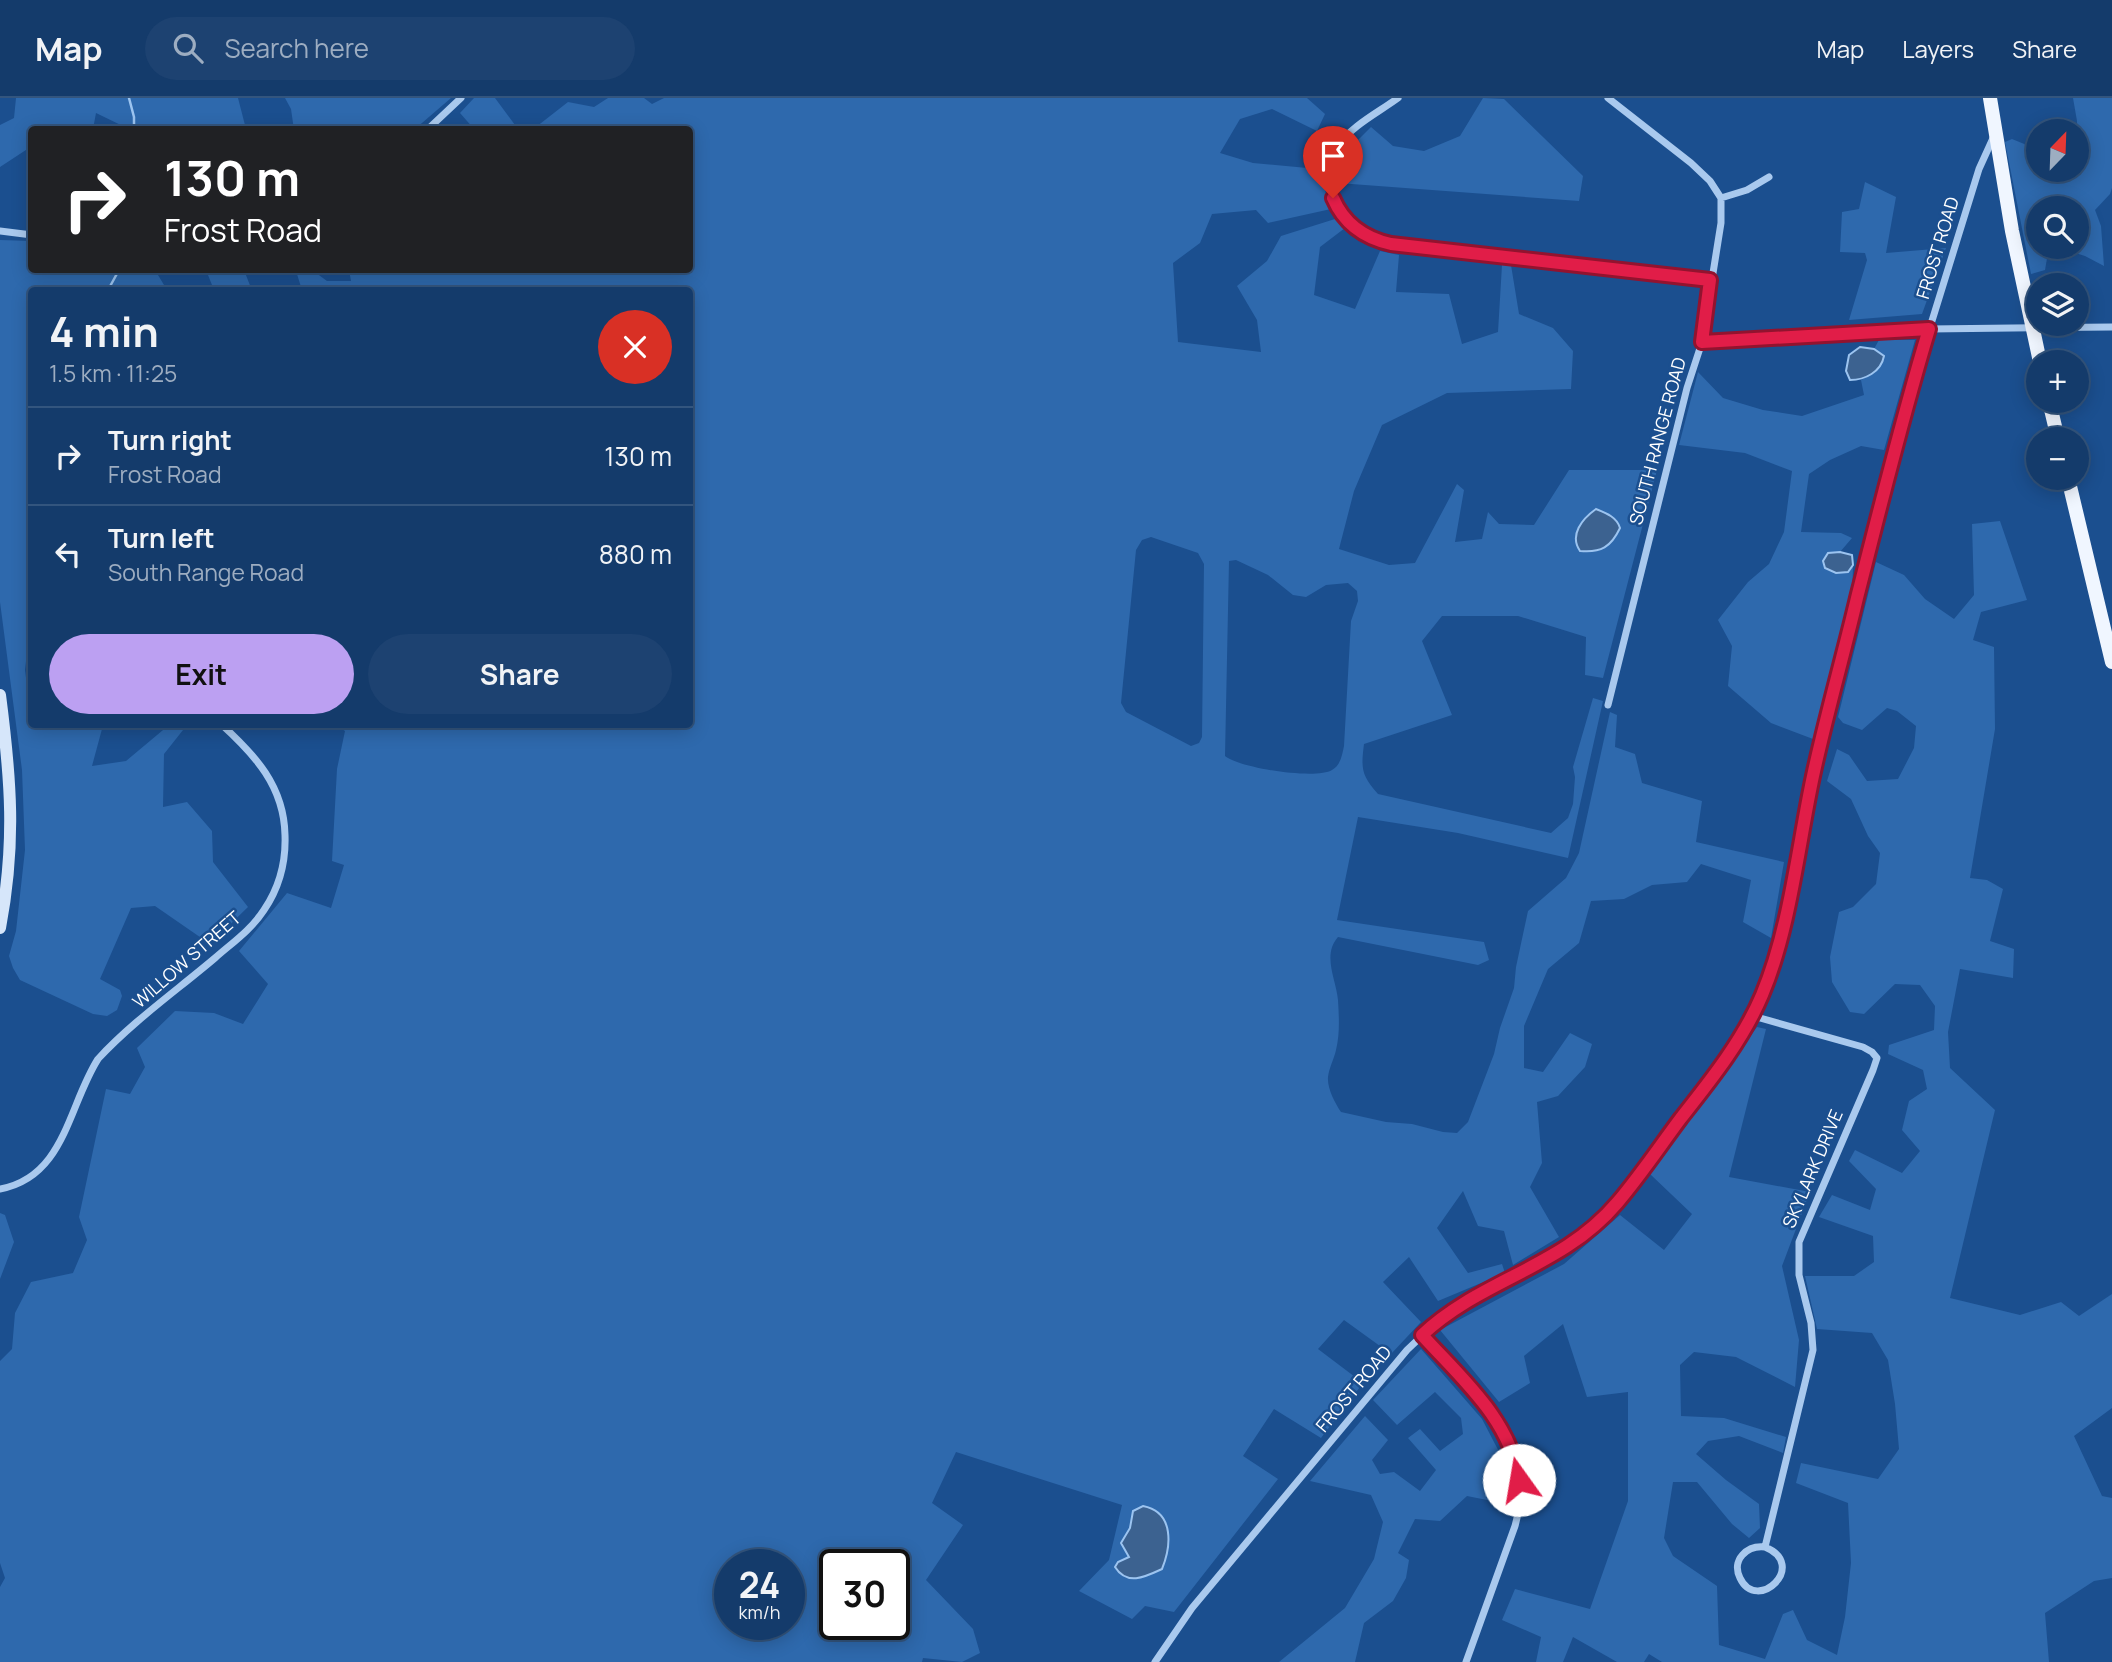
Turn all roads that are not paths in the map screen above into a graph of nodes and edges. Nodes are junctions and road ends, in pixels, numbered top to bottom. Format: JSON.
{"nodes":[{"id":1,"x":461,"y":98,"type":"edge"},
{"id":2,"x":1398,"y":98,"type":"edge"},
{"id":3,"x":1608,"y":98,"type":"edge"},
{"id":4,"x":1990,"y":98,"type":"edge"},
{"id":5,"x":431,"y":126,"type":"edge"},
{"id":6,"x":1996,"y":132,"type":"junction"},
{"id":7,"x":1769,"y":177,"type":"dead end"},
{"id":8,"x":1721,"y":198,"type":"junction"},
{"id":9,"x":0,"y":231,"type":"edge"},
{"id":10,"x":28,"y":234,"type":"edge"},
{"id":11,"x":1710,"y":280,"type":"junction"},
{"id":12,"x":2026,"y":302,"type":"edge"},
{"id":13,"x":2089,"y":327,"type":"edge"},
{"id":14,"x":2112,"y":327,"type":"edge"},
{"id":15,"x":2026,"y":328,"type":"edge"},
{"id":16,"x":1929,"y":329,"type":"junction"},
{"id":17,"x":1702,"y":342,"type":"junction"},
{"id":18,"x":2071,"y":490,"type":"edge"},
{"id":19,"x":2112,"y":662,"type":"edge"},
{"id":20,"x":0,"y":695,"type":"edge"},
{"id":21,"x":1608,"y":705,"type":"dead end"},
{"id":22,"x":225,"y":728,"type":"edge"},
{"id":23,"x":0,"y":928,"type":"edge"},
{"id":24,"x":1753,"y":1016,"type":"junction"},
{"id":25,"x":0,"y":1189,"type":"edge"},
{"id":26,"x":1422,"y":1335,"type":"junction"},
{"id":27,"x":1765,"y":1547,"type":"junction"},
{"id":28,"x":1155,"y":1662,"type":"edge"},
{"id":29,"x":1468,"y":1662,"type":"edge"}],
"edges":[{"from":1,"to":5,"type":"street"},
{"from":2,"to":11,"type":"street"},
{"from":3,"to":8,"type":"street"},
{"from":4,"to":6,"type":"main road"},
{"from":6,"to":12,"type":"main road"},
{"from":6,"to":16,"type":"street","name":"FROST ROAD"},
{"from":7,"to":8,"type":"street"},
{"from":8,"to":11,"type":"street"},
{"from":9,"to":10,"type":"street"},
{"from":11,"to":17,"type":"street"},
{"from":13,"to":14,"type":"street","name":"SOUTH RANGE ROAD"},
{"from":15,"to":16,"type":"street","name":"SOUTH RANGE ROAD"},
{"from":16,"to":17,"type":"street","name":"SOUTH RANGE ROAD"},
{"from":16,"to":24,"type":"street","name":"FROST ROAD"},
{"from":17,"to":21,"type":"street","name":"SOUTH RANGE ROAD"},
{"from":18,"to":19,"type":"main road"},
{"from":20,"to":23,"type":"street"},
{"from":22,"to":25,"type":"street","name":"WILLOW STREET"},
{"from":24,"to":26,"type":"street","name":"FROST ROAD"},
{"from":24,"to":27,"type":"street","name":"SKYLARK DRIVE"},
{"from":26,"to":28,"type":"street","name":"FROST ROAD"},
{"from":26,"to":29,"type":"street"},
{"from":27,"to":27,"type":"street"}]}
